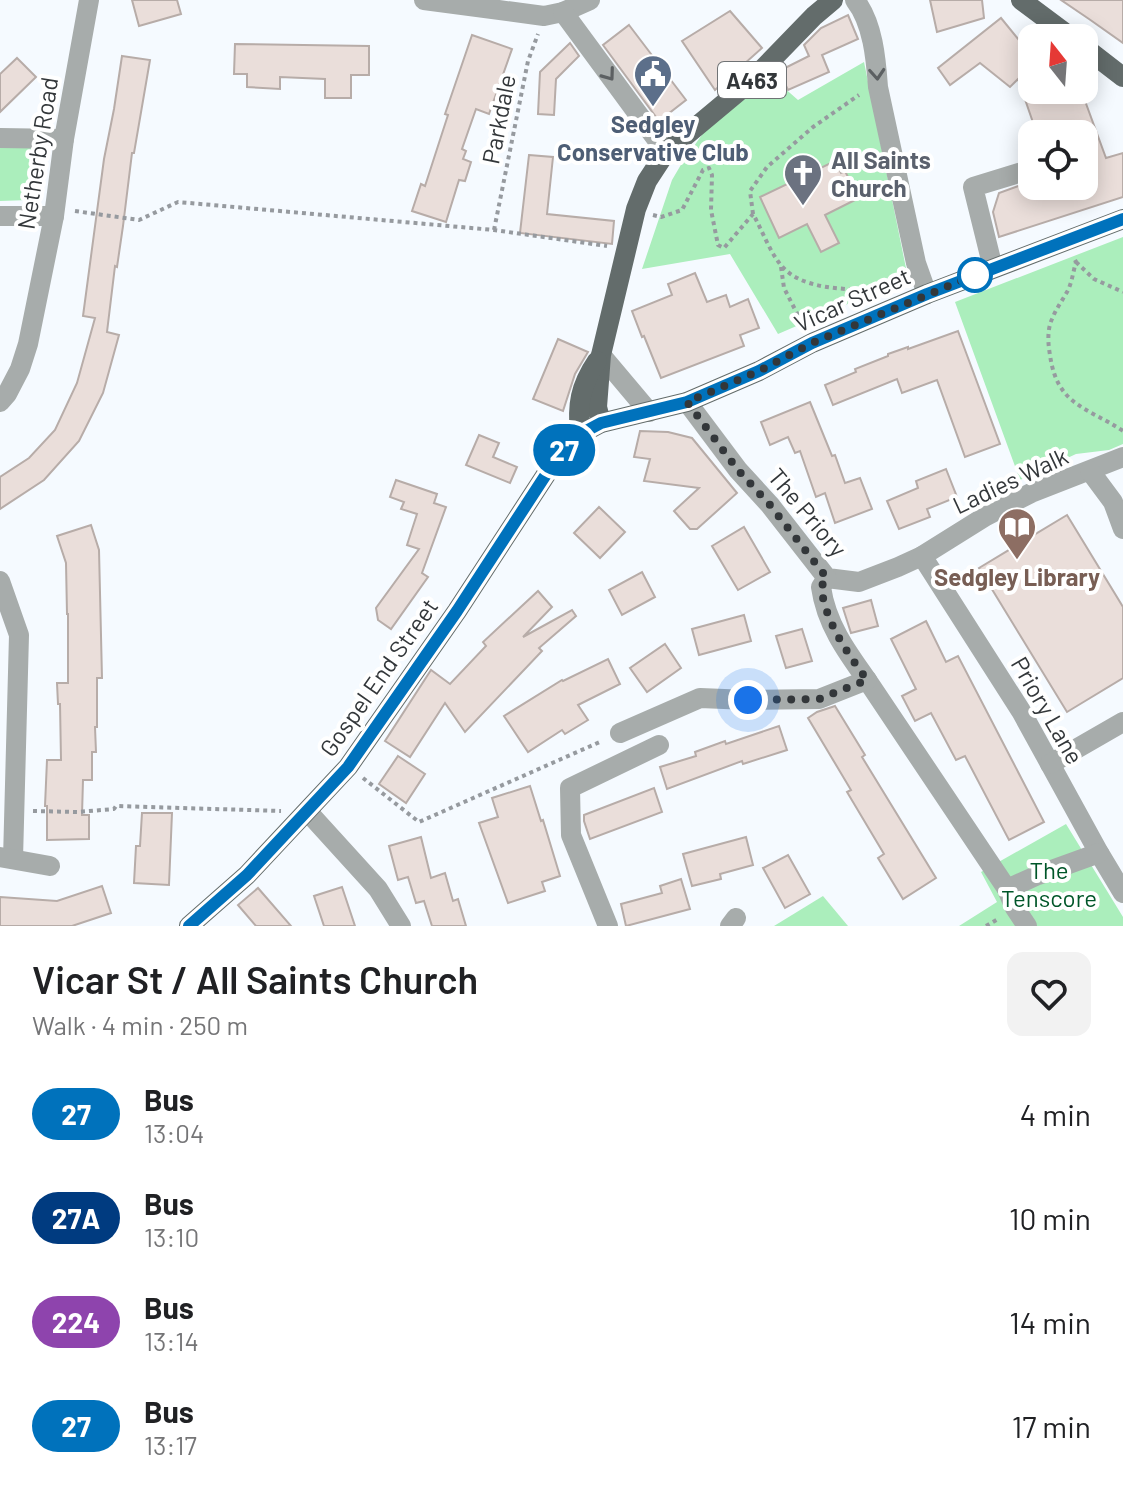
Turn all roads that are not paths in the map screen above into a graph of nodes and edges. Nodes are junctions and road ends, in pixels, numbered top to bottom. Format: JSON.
{"nodes":[{"id":1,"x":89,"y":0,"type":"edge"},
{"id":2,"x":424,"y":0,"type":"edge"},
{"id":3,"x":590,"y":0,"type":"edge"},
{"id":4,"x":833,"y":0,"type":"edge"},
{"id":5,"x":855,"y":0,"type":"edge"},
{"id":6,"x":1021,"y":0,"type":"edge"},
{"id":7,"x":554,"y":14,"type":"junction"},
{"id":8,"x":1053,"y":24,"type":"edge"},
{"id":9,"x":1098,"y":58,"type":"edge"},
{"id":10,"x":1123,"y":77,"type":"edge"},
{"id":11,"x":0,"y":138,"type":"edge"},
{"id":12,"x":64,"y":139,"type":"junction"},
{"id":13,"x":666,"y":152,"type":"junction"},
{"id":14,"x":1018,"y":173,"type":"edge"},
{"id":15,"x":54,"y":212,"type":"junction"},
{"id":16,"x":0,"y":216,"type":"edge"},
{"id":17,"x":1123,"y":219,"type":"edge"},
{"id":18,"x":993,"y":268,"type":"junction"},
{"id":19,"x":927,"y":294,"type":"junction"},
{"id":20,"x":601,"y":355,"type":"junction"},
{"id":21,"x":0,"y":402,"type":"edge"},
{"id":22,"x":687,"y":402,"type":"junction"},
{"id":23,"x":649,"y":412,"type":"junction"},
{"id":24,"x":601,"y":423,"type":"junction"},
{"id":25,"x":580,"y":434,"type":"junction"},
{"id":26,"x":1123,"y":457,"type":"edge"},
{"id":27,"x":1090,"y":471,"type":"junction"},
{"id":28,"x":1123,"y":529,"type":"edge"},
{"id":29,"x":922,"y":556,"type":"junction"},
{"id":30,"x":827,"y":578,"type":"junction"},
{"id":31,"x":0,"y":581,"type":"edge"},
{"id":32,"x":867,"y":680,"type":"junction"},
{"id":33,"x":1123,"y":722,"type":"edge"},
{"id":34,"x":620,"y":733,"type":"road end"},
{"id":35,"x":659,"y":745,"type":"dead end"},
{"id":36,"x":1050,"y":764,"type":"junction"},
{"id":37,"x":308,"y":812,"type":"junction"},
{"id":38,"x":1099,"y":853,"type":"junction"},
{"id":39,"x":6,"y":858,"type":"edge"},
{"id":40,"x":50,"y":866,"type":"dead end"},
{"id":41,"x":1007,"y":889,"type":"junction"},
{"id":42,"x":1123,"y":893,"type":"edge"},
{"id":43,"x":189,"y":926,"type":"edge"},
{"id":44,"x":401,"y":926,"type":"edge"},
{"id":45,"x":608,"y":926,"type":"edge"},
{"id":46,"x":1027,"y":926,"type":"edge"}],
"edges":[{"from":1,"to":12,"type":"street","name":"Netherby Road"},
{"from":2,"to":7,"type":"street"},
{"from":3,"to":7,"type":"street"},
{"from":4,"to":13,"type":"main road","number":"A463"},
{"from":5,"to":19,"type":"street","one_way":true},
{"from":6,"to":8,"type":"main road"},
{"from":7,"to":13,"type":"street","one_way":true},
{"from":9,"to":10,"type":"main road"},
{"from":11,"to":12,"type":"street"},
{"from":12,"to":15,"type":"street","name":"Netherby Road"},
{"from":13,"to":20,"type":"main road","number":"A463"},
{"from":14,"to":18,"type":"street"},
{"from":15,"to":16,"type":"street"},
{"from":15,"to":21,"type":"street","name":"Netherby Road"},
{"from":17,"to":18,"type":"main road","name":"Vicar Street"},
{"from":18,"to":19,"type":"main road","name":"Vicar Street"},
{"from":19,"to":22,"type":"main road","name":"Vicar Street"},
{"from":20,"to":23,"type":"street"},
{"from":20,"to":24,"type":"main road","number":"A463"},
{"from":20,"to":25,"type":"main road","number":"A463"},
{"from":22,"to":23,"type":"main road","name":"Vicar Street"},
{"from":22,"to":30,"type":"street","name":"The Priory"},
{"from":23,"to":24,"type":"main road","name":"Vicar Street"},
{"from":24,"to":25,"type":"main road","name":"Gospel End Street"},
{"from":25,"to":37,"type":"main road","name":"Gospel End Street"},
{"from":26,"to":27,"type":"street","name":"Ladies Walk"},
{"from":27,"to":28,"type":"street"},
{"from":27,"to":29,"type":"street","name":"Ladies Walk"},
{"from":29,"to":30,"type":"street","name":"The Priory"},
{"from":29,"to":36,"type":"street","name":"Priory Lane"},
{"from":30,"to":32,"type":"street"},
{"from":31,"to":39,"type":"street"},
{"from":32,"to":34,"type":"street"},
{"from":32,"to":41,"type":"street"},
{"from":33,"to":36,"type":"street"},
{"from":35,"to":45,"type":"street"},
{"from":36,"to":38,"type":"street","name":"Priory Lane"},
{"from":37,"to":43,"type":"main road","name":"Gospel End Street"},
{"from":37,"to":44,"type":"street"},
{"from":38,"to":41,"type":"street"},
{"from":38,"to":42,"type":"street","name":"Priory Lane"},
{"from":39,"to":40,"type":"street"},
{"from":41,"to":46,"type":"street"}]}
